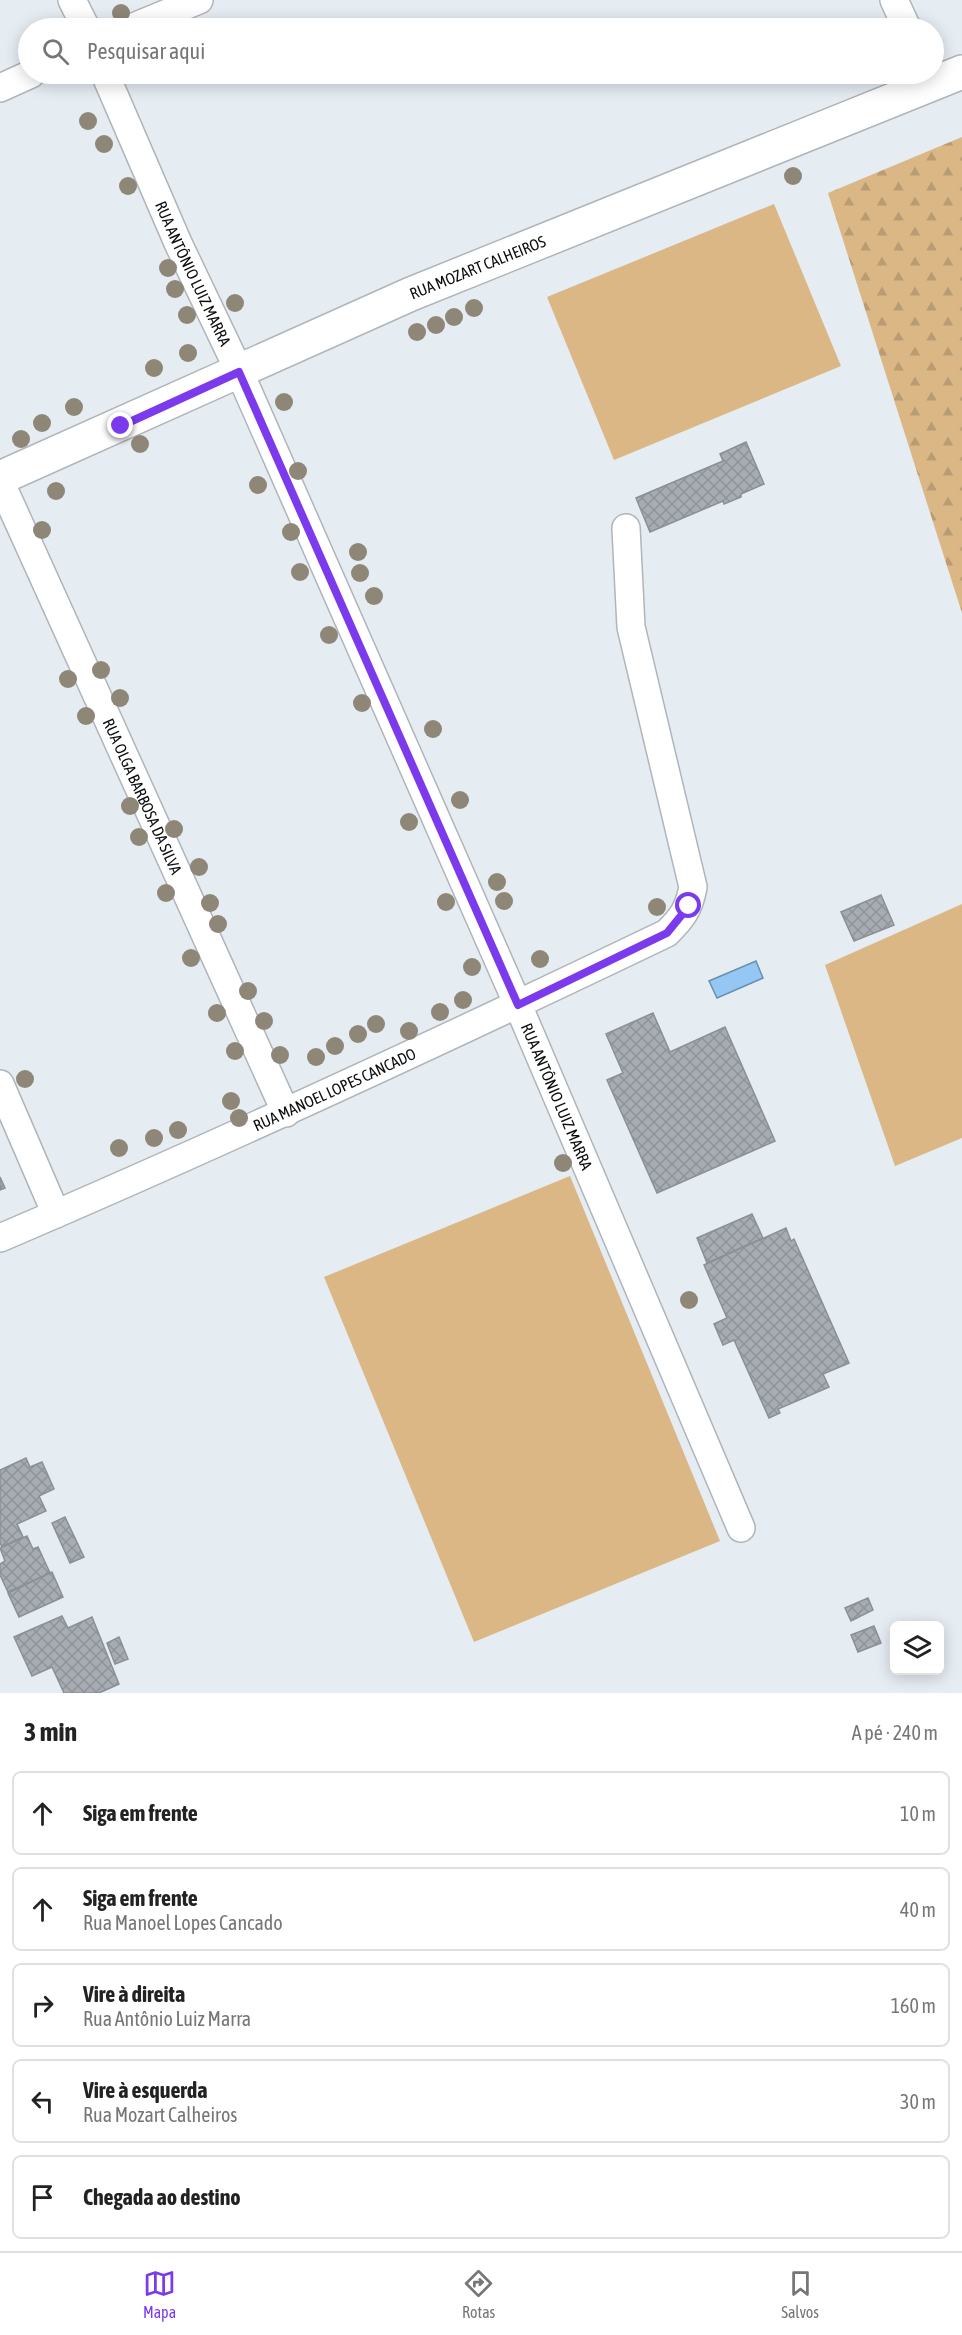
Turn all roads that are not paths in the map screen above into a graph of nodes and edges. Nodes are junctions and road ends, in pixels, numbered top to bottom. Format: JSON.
{"nodes":[{"id":1,"x":72,"y":0,"type":"edge"},
{"id":2,"x":199,"y":0,"type":"edge"},
{"id":3,"x":894,"y":0,"type":"edge"},
{"id":4,"x":81,"y":18,"type":"edge"},
{"id":5,"x":155,"y":18,"type":"edge"},
{"id":6,"x":902,"y":18,"type":"edge"},
{"id":7,"x":962,"y":72,"type":"edge"},
{"id":8,"x":944,"y":76,"type":"edge"},
{"id":9,"x":18,"y":80,"type":"edge"},
{"id":10,"x":109,"y":84,"type":"edge"},
{"id":11,"x":916,"y":84,"type":"edge"},
{"id":12,"x":0,"y":88,"type":"edge"},
{"id":13,"x":239,"y":372,"type":"junction"},
{"id":14,"x":0,"y":480,"type":"edge"},
{"id":15,"x":626,"y":528,"type":"dead end"},
{"id":16,"x":518,"y":1005,"type":"junction"},
{"id":17,"x":0,"y":1084,"type":"edge"},
{"id":18,"x":286,"y":1113,"type":"junction"},
{"id":19,"x":56,"y":1214,"type":"junction"},
{"id":20,"x":0,"y":1238,"type":"edge"},
{"id":21,"x":741,"y":1528,"type":"dead end"}],
"edges":[{"from":1,"to":4,"type":"street"},
{"from":2,"to":5,"type":"street"},
{"from":3,"to":6,"type":"street"},
{"from":7,"to":8,"type":"street","name":"RUA MOZART CALHEIROS"},
{"from":9,"to":12,"type":"street"},
{"from":10,"to":13,"type":"street","name":"RUA ANTÔNIO LUIZ MARRA"},
{"from":11,"to":13,"type":"street","name":"RUA MOZART CALHEIROS"},
{"from":13,"to":14,"type":"street","name":"RUA MOZART CALHEIROS"},
{"from":13,"to":16,"type":"street","name":"RUA ANTÔNIO LUIZ MARRA"},
{"from":14,"to":18,"type":"street","name":"RUA OLGA BARBOSA DA SILVA"},
{"from":15,"to":16,"type":"street","name":"RUA MANOEL LOPES CANCADO"},
{"from":16,"to":18,"type":"street","name":"RUA MANOEL LOPES CANCADO"},
{"from":16,"to":21,"type":"street","name":"RUA ANTÔNIO LUIZ MARRA"},
{"from":17,"to":19,"type":"street"},
{"from":18,"to":19,"type":"street","name":"RUA MANOEL LOPES CANCADO"},
{"from":19,"to":20,"type":"street","name":"RUA MANOEL LOPES CANCADO"}]}
